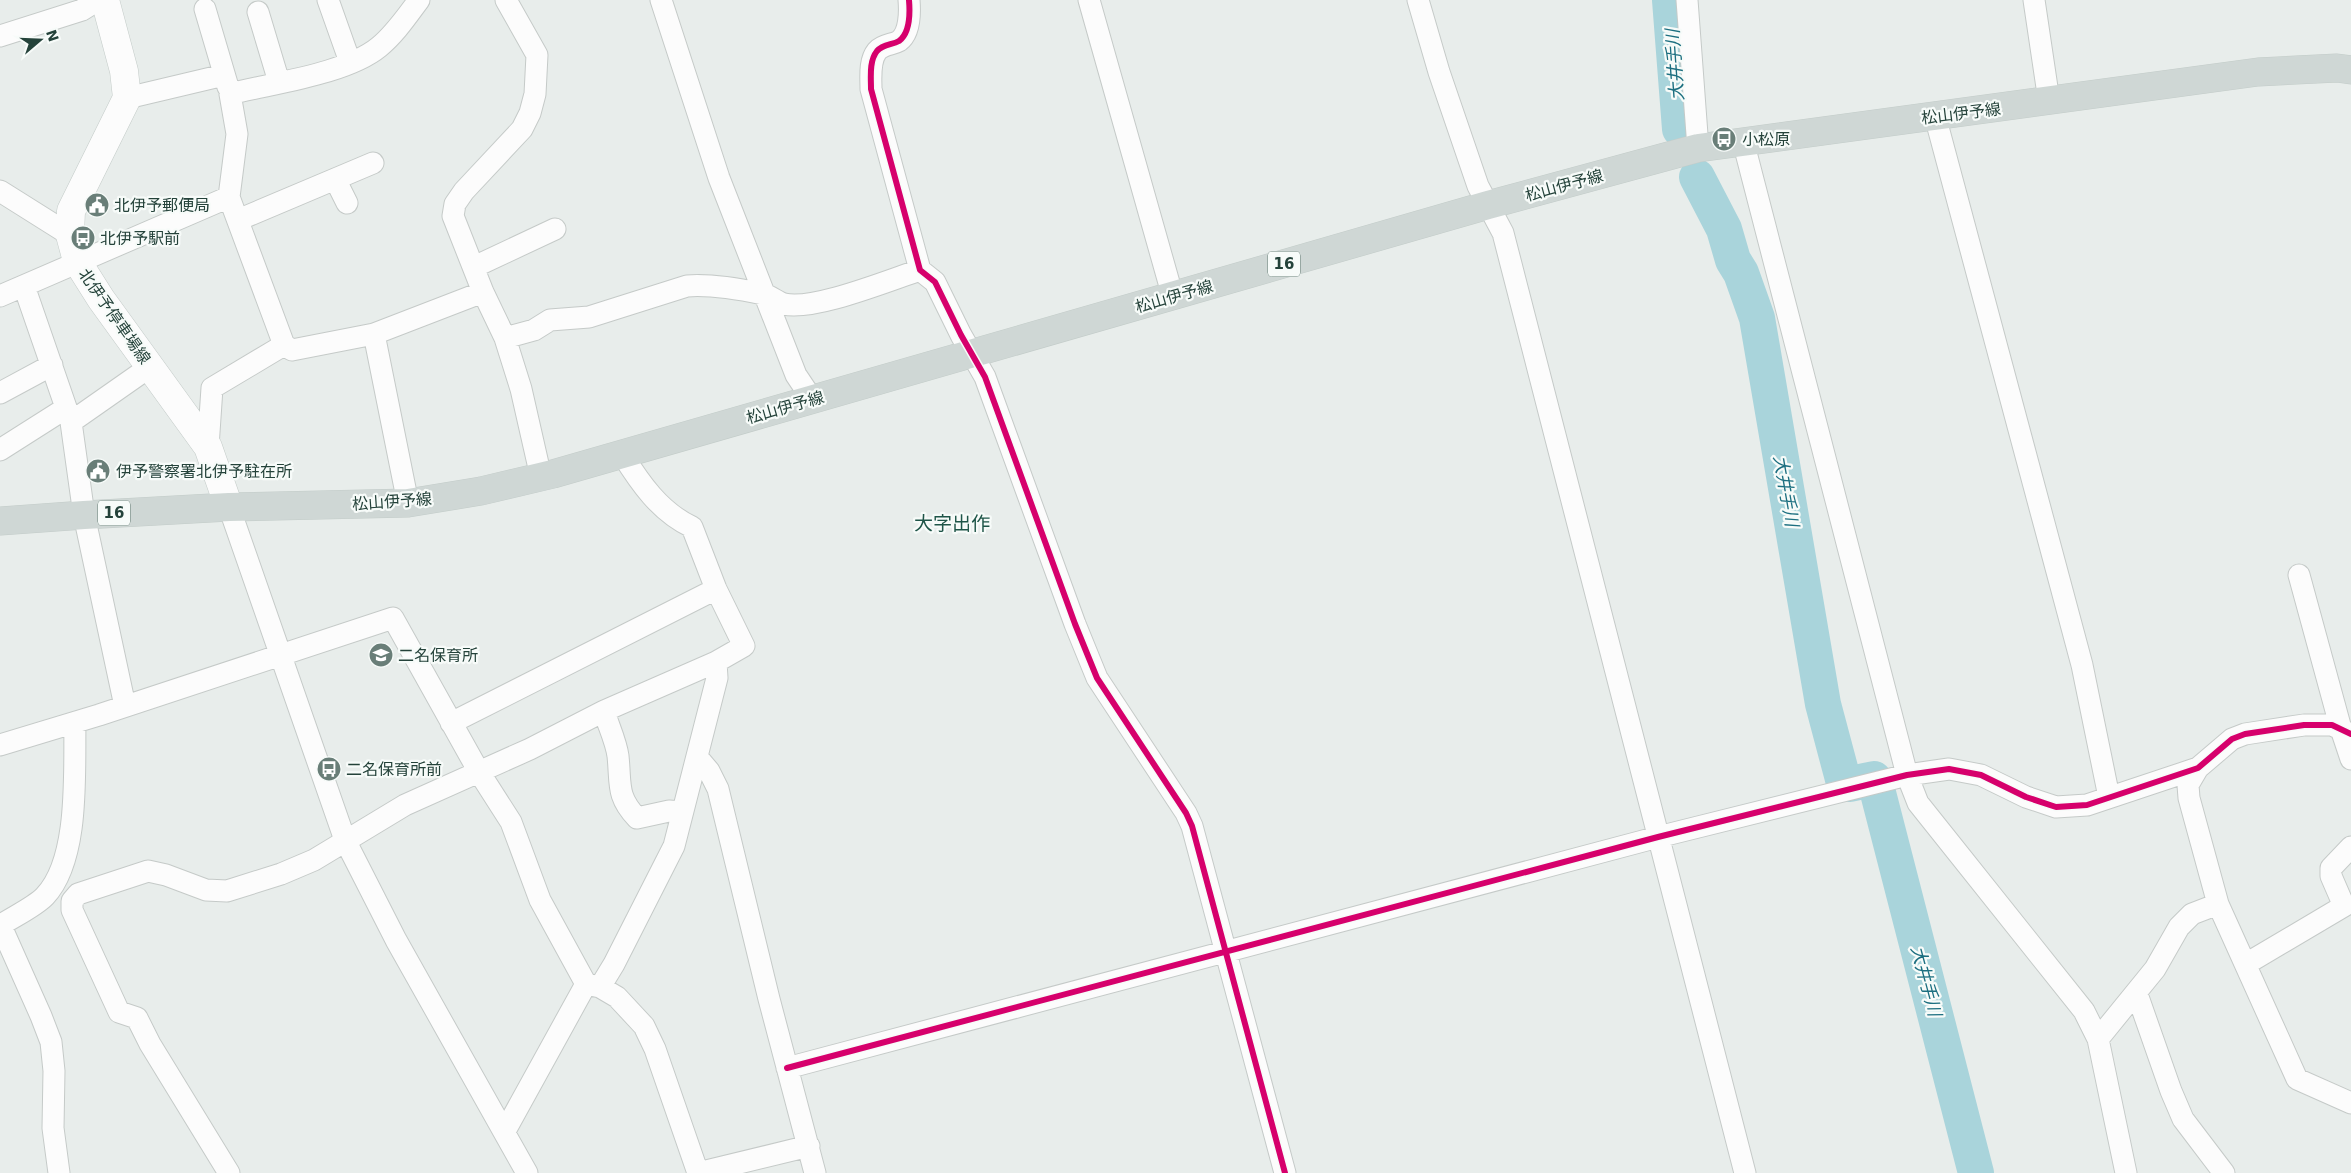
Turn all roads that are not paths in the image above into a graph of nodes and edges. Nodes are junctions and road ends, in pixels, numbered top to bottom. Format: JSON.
{"nodes":[{"id":1,"x":98,"y":0,"type":"edge"},
{"id":2,"x":105,"y":0,"type":"edge"},
{"id":3,"x":328,"y":0,"type":"edge"},
{"id":4,"x":419,"y":0,"type":"edge"},
{"id":5,"x":506,"y":0,"type":"edge"},
{"id":6,"x":661,"y":0,"type":"edge"},
{"id":7,"x":909,"y":0,"type":"edge"},
{"id":8,"x":1089,"y":0,"type":"edge"},
{"id":9,"x":1418,"y":0,"type":"edge"},
{"id":10,"x":1687,"y":0,"type":"edge"},
{"id":11,"x":2034,"y":0,"type":"edge"},
{"id":12,"x":205,"y":9,"type":"dead end"},
{"id":13,"x":258,"y":12,"type":"dead end"},
{"id":14,"x":0,"y":36,"type":"edge"},
{"id":15,"x":350,"y":62,"type":"junction"},
{"id":16,"x":2351,"y":70,"type":"edge"},
{"id":17,"x":279,"y":82,"type":"junction"},
{"id":18,"x":227,"y":84,"type":"junction"},
{"id":19,"x":127,"y":98,"type":"junction"},
{"id":20,"x":2049,"y":101,"type":"junction"},
{"id":21,"x":1934,"y":116,"type":"junction"},
{"id":22,"x":1743,"y":141,"type":"junction"},
{"id":23,"x":1698,"y":148,"type":"junction"},
{"id":24,"x":373,"y":163,"type":"dead end"},
{"id":25,"x":336,"y":179,"type":"junction"},
{"id":26,"x":0,"y":191,"type":"edge"},
{"id":27,"x":229,"y":197,"type":"junction"},
{"id":28,"x":347,"y":203,"type":"dead end"},
{"id":29,"x":1488,"y":206,"type":"junction"},
{"id":30,"x":238,"y":220,"type":"junction"},
{"id":31,"x":554,"y":229,"type":"dead end"},
{"id":32,"x":70,"y":235,"type":"junction"},
{"id":33,"x":77,"y":262,"type":"junction"},
{"id":34,"x":474,"y":267,"type":"junction"},
{"id":35,"x":920,"y":270,"type":"junction"},
{"id":36,"x":24,"y":286,"type":"junction"},
{"id":37,"x":483,"y":292,"type":"junction"},
{"id":38,"x":765,"y":294,"type":"junction"},
{"id":39,"x":0,"y":296,"type":"edge"},
{"id":40,"x":1173,"y":296,"type":"junction"},
{"id":41,"x":374,"y":334,"type":"junction"},
{"id":42,"x":505,"y":338,"type":"junction"},
{"id":43,"x":284,"y":344,"type":"junction"},
{"id":44,"x":972,"y":353,"type":"junction"},
{"id":45,"x":52,"y":365,"type":"junction"},
{"id":46,"x":151,"y":366,"type":"junction"},
{"id":47,"x":0,"y":393,"type":"edge"},
{"id":48,"x":812,"y":399,"type":"junction"},
{"id":49,"x":69,"y":415,"type":"junction"},
{"id":50,"x":208,"y":446,"type":"junction"},
{"id":51,"x":0,"y":450,"type":"edge"},
{"id":52,"x":622,"y":454,"type":"junction"},
{"id":53,"x":540,"y":477,"type":"junction"},
{"id":54,"x":408,"y":503,"type":"junction"},
{"id":55,"x":229,"y":507,"type":"junction"},
{"id":56,"x":84,"y":515,"type":"junction"},
{"id":57,"x":0,"y":522,"type":"edge"},
{"id":58,"x":2299,"y":575,"type":"dead end"},
{"id":59,"x":716,"y":589,"type":"junction"},
{"id":60,"x":279,"y":656,"type":"junction"},
{"id":61,"x":716,"y":662,"type":"junction"},
{"id":62,"x":125,"y":706,"type":"junction"},
{"id":63,"x":604,"y":711,"type":"junction"},
{"id":64,"x":74,"y":722,"type":"junction"},
{"id":65,"x":451,"y":723,"type":"junction"},
{"id":66,"x":2346,"y":732,"type":"edge"},
{"id":67,"x":0,"y":745,"type":"edge"},
{"id":68,"x":698,"y":758,"type":"junction"},
{"id":69,"x":2351,"y":759,"type":"edge"},
{"id":70,"x":2198,"y":768,"type":"junction"},
{"id":71,"x":479,"y":772,"type":"junction"},
{"id":72,"x":1907,"y":775,"type":"junction"},
{"id":73,"x":2109,"y":798,"type":"junction"},
{"id":74,"x":682,"y":812,"type":"junction"},
{"id":75,"x":1658,"y":837,"type":"junction"},
{"id":76,"x":345,"y":840,"type":"junction"},
{"id":77,"x":2351,"y":847,"type":"edge"},
{"id":78,"x":45,"y":897,"type":"junction"},
{"id":79,"x":72,"y":901,"type":"junction"},
{"id":80,"x":2218,"y":904,"type":"junction"},
{"id":81,"x":0,"y":925,"type":"edge"},
{"id":82,"x":1227,"y":952,"type":"junction"},
{"id":83,"x":2246,"y":964,"type":"junction"},
{"id":84,"x":593,"y":985,"type":"junction"},
{"id":85,"x":2137,"y":994,"type":"junction"},
{"id":86,"x":2098,"y":1040,"type":"junction"},
{"id":87,"x":787,"y":1068,"type":"junction"},
{"id":88,"x":2351,"y":1102,"type":"edge"},
{"id":89,"x":505,"y":1131,"type":"junction"},
{"id":90,"x":809,"y":1146,"type":"junction"},
{"id":91,"x":59,"y":1173,"type":"edge"},
{"id":92,"x":228,"y":1173,"type":"edge"},
{"id":93,"x":528,"y":1173,"type":"edge"},
{"id":94,"x":698,"y":1173,"type":"edge"},
{"id":95,"x":815,"y":1173,"type":"edge"},
{"id":96,"x":1284,"y":1173,"type":"edge"},
{"id":97,"x":1745,"y":1173,"type":"edge"},
{"id":98,"x":2126,"y":1173,"type":"edge"},
{"id":99,"x":2224,"y":1173,"type":"edge"}],
"edges":[{"from":1,"to":14,"type":"street"},
{"from":2,"to":19,"type":"main road"},
{"from":3,"to":15,"type":"street"},
{"from":4,"to":15,"type":"street"},
{"from":5,"to":34,"type":"street"},
{"from":6,"to":38,"type":"street"},
{"from":7,"to":35,"type":"street"},
{"from":8,"to":40,"type":"street"},
{"from":9,"to":29,"type":"street"},
{"from":10,"to":23,"type":"street"},
{"from":11,"to":20,"type":"street"},
{"from":12,"to":18,"type":"street"},
{"from":13,"to":17,"type":"street"},
{"from":15,"to":17,"type":"street"},
{"from":16,"to":20,"type":"main road","name":"松山伊予線","number":"16"},
{"from":17,"to":18,"type":"street"},
{"from":18,"to":19,"type":"street"},
{"from":18,"to":27,"type":"street"},
{"from":19,"to":32,"type":"main road","name":"北伊予停車場線"},
{"from":20,"to":21,"type":"main road","name":"松山伊予線","number":"16"},
{"from":21,"to":22,"type":"main road","name":"松山伊予線","number":"16"},
{"from":21,"to":73,"type":"street"},
{"from":22,"to":23,"type":"main road","name":"松山伊予線","number":"16"},
{"from":22,"to":72,"type":"street"},
{"from":23,"to":29,"type":"main road","name":"松山伊予線","number":"16"},
{"from":24,"to":25,"type":"street"},
{"from":25,"to":28,"type":"street"},
{"from":25,"to":30,"type":"street"},
{"from":26,"to":32,"type":"street"},
{"from":27,"to":30,"type":"street"},
{"from":27,"to":33,"type":"street"},
{"from":29,"to":40,"type":"main road","name":"松山伊予線","number":"16"},
{"from":29,"to":75,"type":"street"},
{"from":30,"to":43,"type":"street"},
{"from":31,"to":34,"type":"street"},
{"from":32,"to":33,"type":"main road","name":"北伊予停車場線"},
{"from":33,"to":36,"type":"street"},
{"from":33,"to":46,"type":"main road","name":"北伊予停車場線"},
{"from":34,"to":37,"type":"street"},
{"from":35,"to":38,"type":"street"},
{"from":35,"to":44,"type":"street"},
{"from":36,"to":39,"type":"street"},
{"from":36,"to":45,"type":"street"},
{"from":37,"to":41,"type":"street"},
{"from":37,"to":42,"type":"street"},
{"from":38,"to":42,"type":"street"},
{"from":38,"to":48,"type":"street"},
{"from":40,"to":44,"type":"main road","name":"松山伊予線","number":"16"},
{"from":41,"to":43,"type":"street"},
{"from":41,"to":54,"type":"street"},
{"from":42,"to":53,"type":"street"},
{"from":43,"to":50,"type":"street"},
{"from":44,"to":48,"type":"main road","name":"松山伊予線","number":"16"},
{"from":44,"to":82,"type":"street"},
{"from":45,"to":47,"type":"street"},
{"from":45,"to":49,"type":"street"},
{"from":46,"to":49,"type":"street"},
{"from":46,"to":50,"type":"main road","name":"北伊予停車場線"},
{"from":48,"to":52,"type":"main road","name":"松山伊予線","number":"16"},
{"from":49,"to":51,"type":"street"},
{"from":49,"to":56,"type":"street"},
{"from":50,"to":55,"type":"main road","name":"北伊予停車場線"},
{"from":52,"to":53,"type":"main road","name":"松山伊予線","number":"16"},
{"from":52,"to":59,"type":"street"},
{"from":53,"to":54,"type":"main road","name":"松山伊予線","number":"16"},
{"from":54,"to":55,"type":"main road","name":"松山伊予線","number":"16"},
{"from":55,"to":56,"type":"main road","name":"松山伊予線","number":"16"},
{"from":55,"to":60,"type":"street"},
{"from":56,"to":57,"type":"main road","name":"松山伊予線","number":"16"},
{"from":56,"to":62,"type":"street"},
{"from":58,"to":66,"type":"street"},
{"from":59,"to":61,"type":"street"},
{"from":59,"to":65,"type":"street"},
{"from":60,"to":62,"type":"street"},
{"from":60,"to":65,"type":"street"},
{"from":60,"to":76,"type":"street"},
{"from":61,"to":63,"type":"street"},
{"from":61,"to":68,"type":"street"},
{"from":62,"to":64,"type":"street"},
{"from":63,"to":71,"type":"street"},
{"from":63,"to":74,"type":"street"},
{"from":64,"to":67,"type":"street"},
{"from":64,"to":78,"type":"street"},
{"from":65,"to":71,"type":"street"},
{"from":66,"to":69,"type":"street"},
{"from":66,"to":70,"type":"street"},
{"from":68,"to":74,"type":"street"},
{"from":68,"to":87,"type":"street"},
{"from":70,"to":73,"type":"street"},
{"from":70,"to":80,"type":"street"},
{"from":71,"to":76,"type":"street"},
{"from":71,"to":84,"type":"street"},
{"from":72,"to":73,"type":"street"},
{"from":72,"to":75,"type":"street"},
{"from":72,"to":86,"type":"street"},
{"from":74,"to":84,"type":"street"},
{"from":75,"to":82,"type":"street"},
{"from":75,"to":97,"type":"street"},
{"from":76,"to":79,"type":"street"},
{"from":76,"to":89,"type":"street"},
{"from":77,"to":83,"type":"street"},
{"from":78,"to":79,"type":"street"},
{"from":78,"to":81,"type":"street"},
{"from":79,"to":92,"type":"street"},
{"from":80,"to":83,"type":"street"},
{"from":80,"to":85,"type":"street"},
{"from":81,"to":91,"type":"street"},
{"from":82,"to":87,"type":"street"},
{"from":82,"to":96,"type":"street"},
{"from":83,"to":88,"type":"street"},
{"from":84,"to":89,"type":"street"},
{"from":84,"to":94,"type":"street"},
{"from":85,"to":86,"type":"street"},
{"from":85,"to":99,"type":"street"},
{"from":86,"to":98,"type":"street"},
{"from":87,"to":90,"type":"street"},
{"from":89,"to":93,"type":"street"},
{"from":90,"to":94,"type":"street"},
{"from":90,"to":95,"type":"street"}]}
